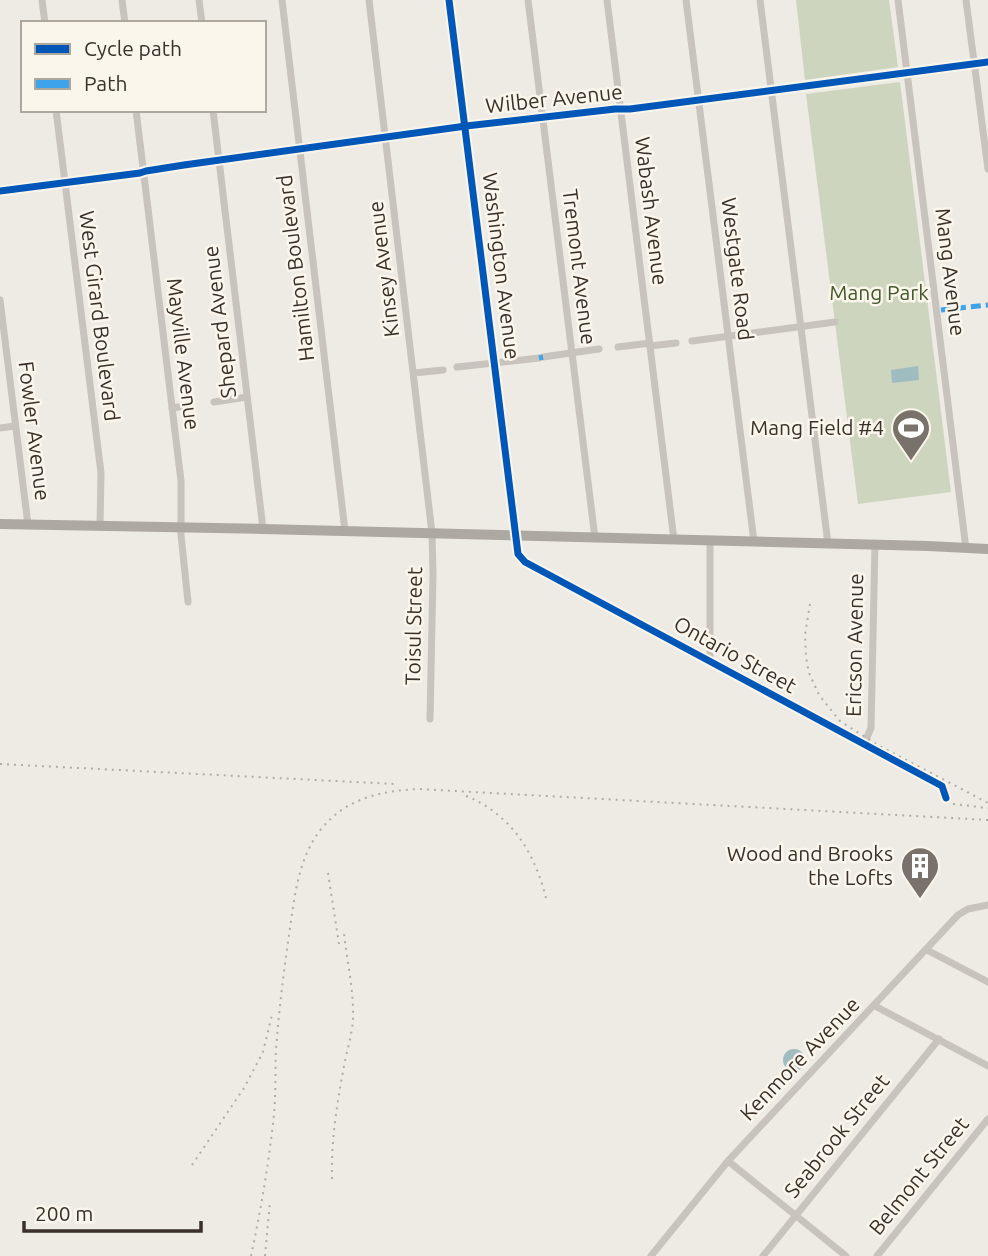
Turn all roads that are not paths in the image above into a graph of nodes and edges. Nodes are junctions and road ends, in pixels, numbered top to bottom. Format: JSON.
{"nodes":[{"id":1,"x":42,"y":0,"type":"edge"},
{"id":2,"x":122,"y":0,"type":"edge"},
{"id":3,"x":199,"y":0,"type":"edge"},
{"id":4,"x":282,"y":0,"type":"edge"},
{"id":5,"x":369,"y":0,"type":"edge"},
{"id":6,"x":449,"y":0,"type":"edge"},
{"id":7,"x":527,"y":0,"type":"edge"},
{"id":8,"x":607,"y":0,"type":"edge"},
{"id":9,"x":685,"y":0,"type":"edge"},
{"id":10,"x":760,"y":0,"type":"edge"},
{"id":11,"x":898,"y":0,"type":"edge"},
{"id":12,"x":967,"y":0,"type":"edge"},
{"id":13,"x":46,"y":21,"type":"edge"},
{"id":14,"x":125,"y":21,"type":"edge"},
{"id":15,"x":202,"y":21,"type":"edge"},
{"id":16,"x":988,"y":62,"type":"edge"},
{"id":17,"x":975,"y":64,"type":"junction"},
{"id":18,"x":907,"y":72,"type":"junction"},
{"id":19,"x":771,"y":90,"type":"junction"},
{"id":20,"x":698,"y":100,"type":"junction"},
{"id":21,"x":621,"y":109,"type":"junction"},
{"id":22,"x":56,"y":112,"type":"edge"},
{"id":23,"x":136,"y":112,"type":"edge"},
{"id":24,"x":213,"y":112,"type":"edge"},
{"id":25,"x":543,"y":117,"type":"junction"},
{"id":26,"x":466,"y":126,"type":"junction"},
{"id":27,"x":385,"y":137,"type":"junction"},
{"id":28,"x":300,"y":149,"type":"junction"},
{"id":29,"x":219,"y":160,"type":"junction"},
{"id":30,"x":988,"y":169,"type":"edge"},
{"id":31,"x":143,"y":173,"type":"junction"},
{"id":32,"x":65,"y":183,"type":"junction"},
{"id":33,"x":0,"y":191,"type":"edge"},
{"id":34,"x":0,"y":300,"type":"edge"},
{"id":35,"x":835,"y":322,"type":"dead end"},
{"id":36,"x":801,"y":327,"type":"junction"},
{"id":37,"x":728,"y":336,"type":"junction"},
{"id":38,"x":692,"y":341,"type":"dead end"},
{"id":39,"x":676,"y":343,"type":"dead end"},
{"id":40,"x":650,"y":345,"type":"junction"},
{"id":41,"x":618,"y":347,"type":"dead end"},
{"id":42,"x":599,"y":349,"type":"dead end"},
{"id":43,"x":572,"y":352,"type":"junction"},
{"id":44,"x":495,"y":362,"type":"junction"},
{"id":45,"x":457,"y":367,"type":"dead end"},
{"id":46,"x":443,"y":370,"type":"dead end"},
{"id":47,"x":414,"y":373,"type":"junction"},
{"id":48,"x":247,"y":397,"type":"junction"},
{"id":49,"x":214,"y":402,"type":"dead end"},
{"id":50,"x":186,"y":405,"type":"dead end"},
{"id":51,"x":172,"y":408,"type":"junction"},
{"id":52,"x":15,"y":426,"type":"junction"},
{"id":53,"x":0,"y":428,"type":"edge"},
{"id":54,"x":0,"y":524,"type":"edge"},
{"id":55,"x":28,"y":525,"type":"junction"},
{"id":56,"x":100,"y":526,"type":"junction"},
{"id":57,"x":181,"y":528,"type":"junction"},
{"id":58,"x":262,"y":529,"type":"junction"},
{"id":59,"x":345,"y":531,"type":"junction"},
{"id":60,"x":432,"y":533,"type":"junction"},
{"id":61,"x":516,"y":536,"type":"junction"},
{"id":62,"x":595,"y":538,"type":"junction"},
{"id":63,"x":674,"y":540,"type":"junction"},
{"id":64,"x":710,"y":541,"type":"junction"},
{"id":65,"x":754,"y":542,"type":"junction"},
{"id":66,"x":828,"y":544,"type":"junction"},
{"id":67,"x":875,"y":545,"type":"junction"},
{"id":68,"x":967,"y":549,"type":"junction"},
{"id":69,"x":988,"y":549,"type":"edge"},
{"id":70,"x":188,"y":602,"type":"dead end"},
{"id":71,"x":710,"y":661,"type":"junction"},
{"id":72,"x":430,"y":719,"type":"dead end"},
{"id":73,"x":864,"y":744,"type":"junction"},
{"id":74,"x":946,"y":798,"type":"dead end"},
{"id":75,"x":988,"y":905,"type":"edge"},
{"id":76,"x":927,"y":950,"type":"junction"},
{"id":77,"x":988,"y":982,"type":"edge"},
{"id":78,"x":875,"y":1006,"type":"junction"},
{"id":79,"x":939,"y":1039,"type":"junction"},
{"id":80,"x":988,"y":1066,"type":"edge"},
{"id":81,"x":988,"y":1119,"type":"edge"},
{"id":82,"x":728,"y":1161,"type":"junction"},
{"id":83,"x":796,"y":1215,"type":"junction"},
{"id":84,"x":651,"y":1256,"type":"edge"},
{"id":85,"x":763,"y":1256,"type":"edge"},
{"id":86,"x":846,"y":1256,"type":"edge"},
{"id":87,"x":877,"y":1256,"type":"edge"}],
"edges":[{"from":1,"to":13,"type":"street"},
{"from":2,"to":14,"type":"street"},
{"from":3,"to":15,"type":"street"},
{"from":4,"to":28,"type":"street","name":"Hamilton Boulevard"},
{"from":5,"to":27,"type":"street","name":"Kinsey Avenue"},
{"from":6,"to":26,"type":"street","name":"Washington Avenue"},
{"from":7,"to":25,"type":"street","name":"Tremont Avenue"},
{"from":8,"to":21,"type":"street","name":"Wabash Avenue"},
{"from":9,"to":20,"type":"street","name":"Westgate Road"},
{"from":10,"to":19,"type":"street"},
{"from":11,"to":18,"type":"street","name":"Mang Avenue"},
{"from":12,"to":17,"type":"street"},
{"from":16,"to":17,"type":"street","name":"Wilber Avenue"},
{"from":17,"to":18,"type":"street","name":"Wilber Avenue"},
{"from":17,"to":30,"type":"street"},
{"from":18,"to":19,"type":"street","name":"Wilber Avenue"},
{"from":18,"to":68,"type":"street","name":"Mang Avenue"},
{"from":19,"to":20,"type":"street","name":"Wilber Avenue"},
{"from":19,"to":36,"type":"street"},
{"from":20,"to":21,"type":"street","name":"Wilber Avenue"},
{"from":20,"to":37,"type":"street","name":"Westgate Road"},
{"from":21,"to":25,"type":"street","name":"Wilber Avenue"},
{"from":21,"to":40,"type":"street","name":"Wabash Avenue"},
{"from":22,"to":32,"type":"street","name":"West Girard Boulevard"},
{"from":23,"to":31,"type":"street","name":"Mayville Avenue"},
{"from":24,"to":29,"type":"street","name":"Shepard Avenue"},
{"from":25,"to":26,"type":"street","name":"Wilber Avenue"},
{"from":25,"to":43,"type":"street","name":"Tremont Avenue"},
{"from":26,"to":27,"type":"street","name":"Wilber Avenue"},
{"from":26,"to":44,"type":"street","name":"Washington Avenue"},
{"from":27,"to":28,"type":"street","name":"Wilber Avenue"},
{"from":27,"to":47,"type":"street","name":"Kinsey Avenue"},
{"from":28,"to":29,"type":"street","name":"Wilber Avenue"},
{"from":28,"to":59,"type":"street","name":"Hamilton Boulevard"},
{"from":29,"to":31,"type":"street","name":"Wilber Avenue"},
{"from":29,"to":48,"type":"street","name":"Shepard Avenue"},
{"from":31,"to":32,"type":"street","name":"Wilber Avenue"},
{"from":31,"to":51,"type":"street","name":"Mayville Avenue"},
{"from":32,"to":33,"type":"street","name":"Wilber Avenue"},
{"from":32,"to":56,"type":"street","name":"West Girard Boulevard"},
{"from":34,"to":52,"type":"street","name":"Fowler Avenue"},
{"from":35,"to":36,"type":"street"},
{"from":36,"to":37,"type":"street"},
{"from":36,"to":66,"type":"street"},
{"from":37,"to":38,"type":"street"},
{"from":37,"to":65,"type":"street","name":"Westgate Road"},
{"from":39,"to":40,"type":"street"},
{"from":40,"to":41,"type":"street"},
{"from":40,"to":63,"type":"street","name":"Wabash Avenue"},
{"from":42,"to":43,"type":"street"},
{"from":43,"to":44,"type":"street"},
{"from":43,"to":62,"type":"street","name":"Tremont Avenue"},
{"from":44,"to":45,"type":"street"},
{"from":44,"to":61,"type":"street","name":"Washington Avenue"},
{"from":46,"to":47,"type":"street"},
{"from":47,"to":60,"type":"street","name":"Kinsey Avenue"},
{"from":48,"to":49,"type":"street"},
{"from":48,"to":58,"type":"street","name":"Shepard Avenue"},
{"from":50,"to":51,"type":"street"},
{"from":51,"to":57,"type":"street","name":"Mayville Avenue"},
{"from":52,"to":53,"type":"street"},
{"from":52,"to":55,"type":"street","name":"Fowler Avenue"},
{"from":54,"to":55,"type":"main road"},
{"from":55,"to":56,"type":"main road"},
{"from":56,"to":57,"type":"main road"},
{"from":57,"to":58,"type":"main road"},
{"from":57,"to":70,"type":"street","name":"Mayville Avenue"},
{"from":58,"to":59,"type":"main road"},
{"from":59,"to":60,"type":"main road"},
{"from":60,"to":61,"type":"main road"},
{"from":60,"to":72,"type":"street","name":"Toisul Street"},
{"from":61,"to":62,"type":"main road"},
{"from":61,"to":71,"type":"street","name":"Ontario Street"},
{"from":62,"to":63,"type":"main road"},
{"from":63,"to":64,"type":"main road"},
{"from":64,"to":65,"type":"main road"},
{"from":64,"to":71,"type":"street"},
{"from":65,"to":66,"type":"main road"},
{"from":66,"to":67,"type":"main road"},
{"from":67,"to":68,"type":"main road"},
{"from":67,"to":73,"type":"street","name":"Ericson Avenue"},
{"from":68,"to":69,"type":"main road"},
{"from":71,"to":73,"type":"street","name":"Ontario Street"},
{"from":73,"to":74,"type":"street","name":"Ontario Street"},
{"from":75,"to":76,"type":"street","name":"Kenmore Avenue"},
{"from":76,"to":77,"type":"street"},
{"from":76,"to":78,"type":"street","name":"Kenmore Avenue"},
{"from":78,"to":79,"type":"street"},
{"from":78,"to":82,"type":"street","name":"Kenmore Avenue"},
{"from":79,"to":80,"type":"street"},
{"from":79,"to":83,"type":"street","name":"Seabrook Street"},
{"from":81,"to":87,"type":"street","name":"Belmont Street"},
{"from":82,"to":83,"type":"street"},
{"from":82,"to":84,"type":"street","name":"Kenmore Avenue"},
{"from":83,"to":85,"type":"street","name":"Seabrook Street"},
{"from":83,"to":86,"type":"street"}]}
